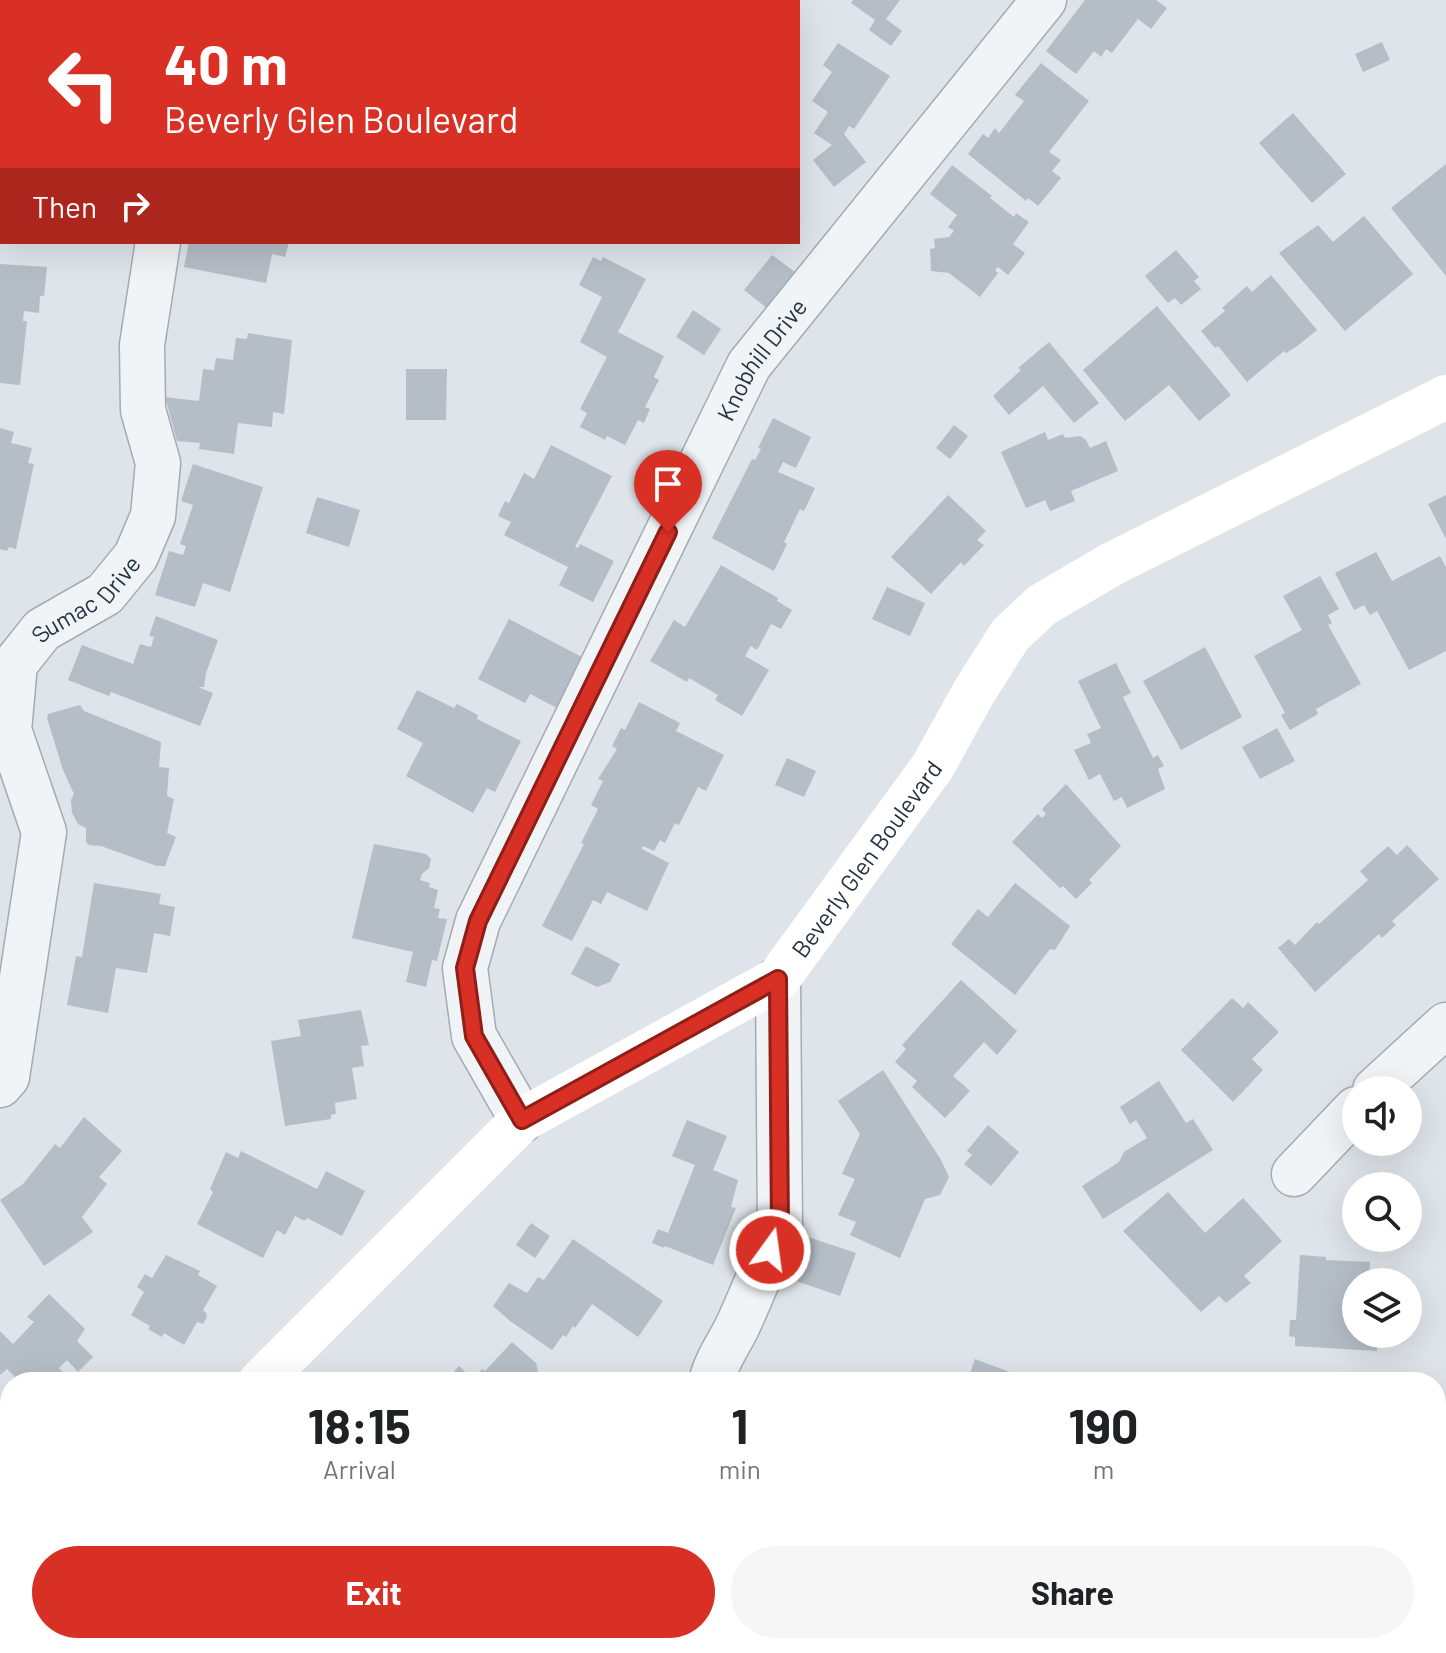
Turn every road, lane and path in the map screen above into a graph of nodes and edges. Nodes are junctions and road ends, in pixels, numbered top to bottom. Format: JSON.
{"nodes":[{"id":1,"x":1044,"y":0,"type":"edge"},
{"id":2,"x":158,"y":244,"type":"edge"},
{"id":3,"x":1446,"y":397,"type":"edge"},
{"id":4,"x":778,"y":979,"type":"junction"},
{"id":5,"x":1446,"y":1025,"type":"edge"},
{"id":6,"x":1390,"y":1076,"type":"edge"},
{"id":7,"x":0,"y":1085,"type":"edge"},
{"id":8,"x":522,"y":1120,"type":"junction"},
{"id":9,"x":1342,"y":1124,"type":"edge"},
{"id":10,"x":1294,"y":1174,"type":"dead end"},
{"id":11,"x":270,"y":1372,"type":"edge"},
{"id":12,"x":714,"y":1372,"type":"edge"}],
"edges":[{"from":1,"to":8,"type":"street","name":"Knobhill Drive"},
{"from":2,"to":7,"type":"street","name":"Sumac Drive"},
{"from":3,"to":4,"type":"main road","name":"Beverly Glen Boulevard"},
{"from":4,"to":8,"type":"main road","name":"Beverly Glen Boulevard"},
{"from":4,"to":12,"type":"street"},
{"from":5,"to":6,"type":"street"},
{"from":8,"to":11,"type":"main road","name":"Beverly Glen Boulevard"},
{"from":9,"to":10,"type":"street"}]}
